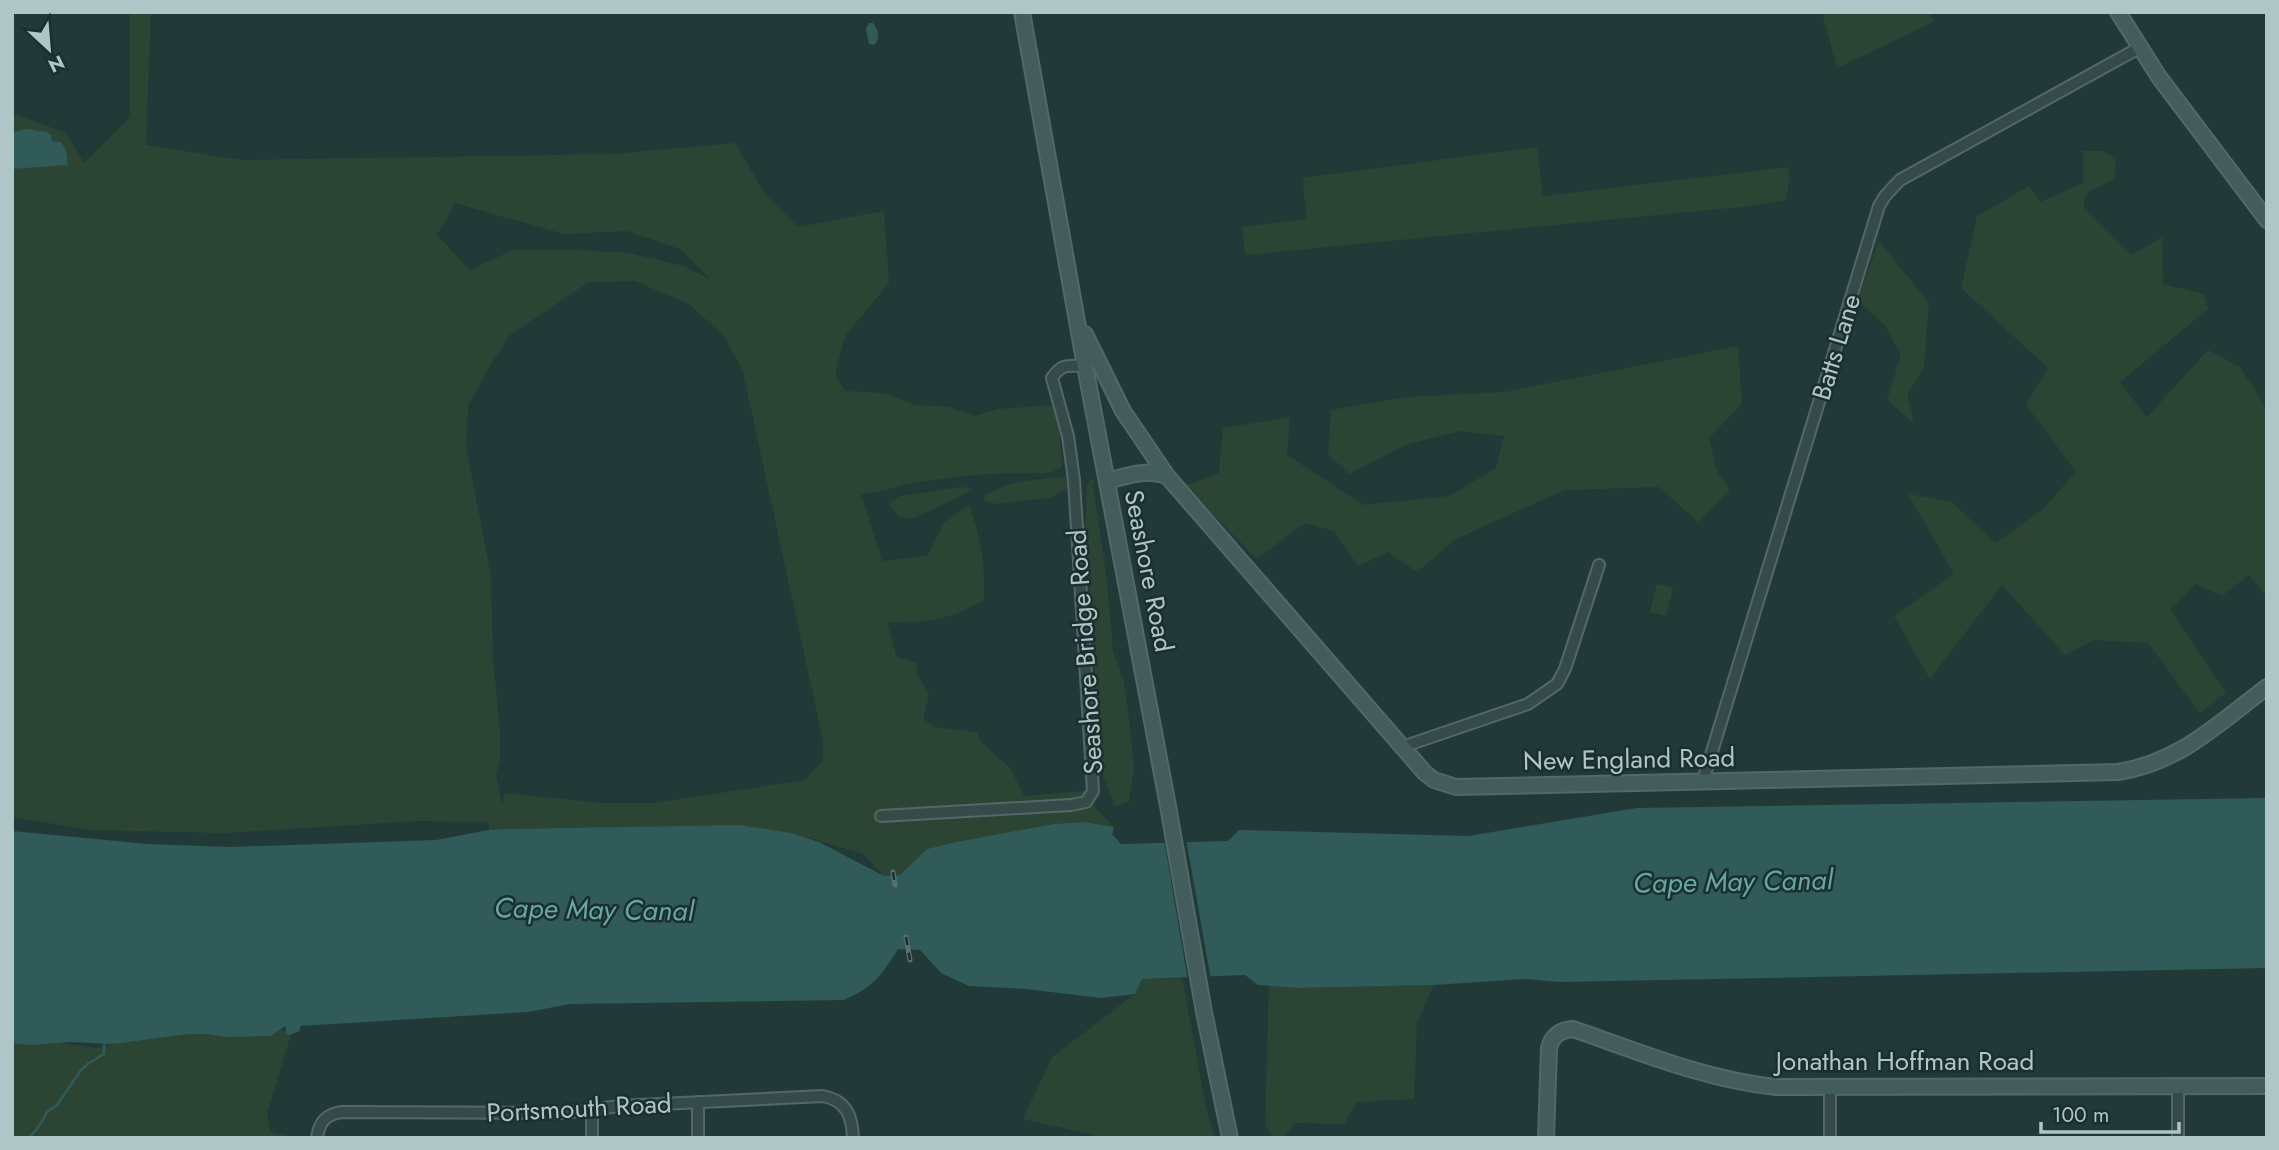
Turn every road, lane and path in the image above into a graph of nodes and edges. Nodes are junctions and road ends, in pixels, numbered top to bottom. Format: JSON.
{"nodes":[{"id":1,"x":1022,"y":12,"type":"edge"},
{"id":2,"x":2118,"y":12,"type":"edge"},
{"id":3,"x":2139,"y":48,"type":"junction"},
{"id":4,"x":2267,"y":220,"type":"edge"},
{"id":5,"x":1078,"y":320,"type":"junction"},
{"id":6,"x":1085,"y":366,"type":"junction"},
{"id":7,"x":1167,"y":476,"type":"junction"},
{"id":8,"x":1108,"y":481,"type":"junction"},
{"id":9,"x":1599,"y":565,"type":"dead end"},
{"id":10,"x":2267,"y":687,"type":"edge"},
{"id":11,"x":1402,"y":747,"type":"junction"},
{"id":12,"x":1703,"y":781,"type":"junction"},
{"id":13,"x":881,"y":816,"type":"dead end"},
{"id":14,"x":1830,"y":1086,"type":"junction"},
{"id":15,"x":2178,"y":1086,"type":"junction"},
{"id":16,"x":2267,"y":1086,"type":"edge"},
{"id":17,"x":698,"y":1102,"type":"junction"},
{"id":18,"x":592,"y":1110,"type":"junction"},
{"id":19,"x":317,"y":1138,"type":"edge"},
{"id":20,"x":593,"y":1138,"type":"edge"},
{"id":21,"x":698,"y":1138,"type":"edge"},
{"id":22,"x":853,"y":1138,"type":"edge"},
{"id":23,"x":1230,"y":1138,"type":"edge"},
{"id":24,"x":1546,"y":1138,"type":"edge"},
{"id":25,"x":1830,"y":1138,"type":"edge"},
{"id":26,"x":2178,"y":1138,"type":"edge"}],
"edges":[{"from":1,"to":5,"type":"street","name":"Seashore Road"},
{"from":2,"to":3,"type":"street"},
{"from":3,"to":4,"type":"street"},
{"from":3,"to":12,"type":"street","name":"Batts Lane"},
{"from":5,"to":6,"type":"street","name":"Seashore Road"},
{"from":5,"to":7,"type":"street","name":"New England Road"},
{"from":6,"to":8,"type":"street","name":"Seashore Road"},
{"from":6,"to":13,"type":"street","name":"Seashore Bridge Road"},
{"from":7,"to":8,"type":"street"},
{"from":7,"to":11,"type":"street","name":"New England Road"},
{"from":8,"to":23,"type":"street","name":"Seashore Road"},
{"from":9,"to":11,"type":"street"},
{"from":10,"to":12,"type":"street","name":"New England Road"},
{"from":11,"to":12,"type":"street","name":"New England Road"},
{"from":14,"to":15,"type":"street","name":"Jonathan Hoffman Road"},
{"from":14,"to":24,"type":"street","name":"Jonathan Hoffman Road"},
{"from":14,"to":25,"type":"street"},
{"from":15,"to":16,"type":"street","name":"Jonathan Hoffman Road"},
{"from":15,"to":26,"type":"street"},
{"from":17,"to":18,"type":"street","name":"Portsmouth Road"},
{"from":17,"to":21,"type":"street"},
{"from":17,"to":22,"type":"street","name":"Portsmouth Road"},
{"from":18,"to":19,"type":"street","name":"Portsmouth Road"},
{"from":18,"to":20,"type":"street"}]}
